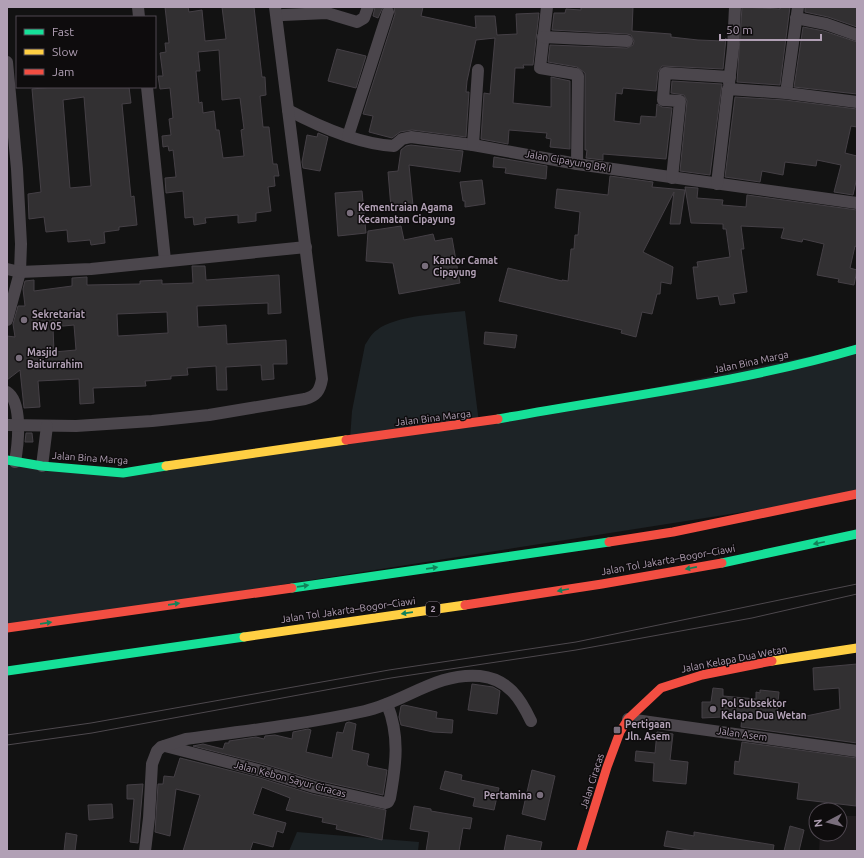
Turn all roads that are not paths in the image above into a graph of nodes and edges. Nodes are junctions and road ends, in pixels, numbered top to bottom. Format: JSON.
{"nodes":[{"id":1,"x":368,"y":7,"type":"edge"},
{"id":2,"x":547,"y":7,"type":"edge"},
{"id":3,"x":735,"y":7,"type":"edge"},
{"id":4,"x":280,"y":10,"type":"edge"},
{"id":5,"x":388,"y":12,"type":"dead end"},
{"id":6,"x":797,"y":12,"type":"edge"},
{"id":7,"x":857,"y":35,"type":"edge"},
{"id":8,"x":543,"y":36,"type":"junction"},
{"id":9,"x":627,"y":41,"type":"dead end"},
{"id":10,"x":7,"y":62,"type":"edge"},
{"id":11,"x":478,"y":70,"type":"dead end"},
{"id":12,"x":730,"y":76,"type":"junction"},
{"id":13,"x":147,"y":88,"type":"edge"},
{"id":14,"x":728,"y":89,"type":"junction"},
{"id":15,"x":786,"y":93,"type":"junction"},
{"id":16,"x":857,"y":102,"type":"edge"},
{"id":17,"x":292,"y":112,"type":"junction"},
{"id":18,"x":348,"y":136,"type":"junction"},
{"id":19,"x":473,"y":145,"type":"junction"},
{"id":20,"x":577,"y":164,"type":"junction"},
{"id":21,"x":672,"y":178,"type":"junction"},
{"id":22,"x":718,"y":184,"type":"junction"},
{"id":23,"x":857,"y":203,"type":"edge"},
{"id":24,"x":306,"y":247,"type":"junction"},
{"id":25,"x":165,"y":260,"type":"junction"},
{"id":26,"x":7,"y":269,"type":"edge"},
{"id":27,"x":20,"y":272,"type":"junction"},
{"id":28,"x":7,"y":320,"type":"edge"},
{"id":29,"x":857,"y":349,"type":"edge"},
{"id":30,"x":7,"y":392,"type":"edge"},
{"id":31,"x":13,"y":425,"type":"edge"},
{"id":32,"x":47,"y":426,"type":"junction"},
{"id":33,"x":11,"y":461,"type":"edge"},
{"id":34,"x":42,"y":466,"type":"junction"},
{"id":35,"x":857,"y":494,"type":"edge"},
{"id":36,"x":857,"y":534,"type":"edge"},
{"id":37,"x":7,"y":628,"type":"edge"},
{"id":38,"x":857,"y":648,"type":"edge"},
{"id":39,"x":7,"y":672,"type":"edge"},
{"id":40,"x":387,"y":704,"type":"junction"},
{"id":41,"x":628,"y":719,"type":"junction"},
{"id":42,"x":531,"y":721,"type":"dead end"},
{"id":43,"x":164,"y":746,"type":"junction"},
{"id":44,"x":857,"y":750,"type":"edge"},
{"id":45,"x":145,"y":851,"type":"edge"},
{"id":46,"x":581,"y":851,"type":"edge"}],
"edges":[{"from":1,"to":4,"type":"street"},
{"from":2,"to":8,"type":"street"},
{"from":3,"to":12,"type":"street"},
{"from":4,"to":17,"type":"street"},
{"from":5,"to":18,"type":"street"},
{"from":6,"to":7,"type":"street"},
{"from":6,"to":15,"type":"street"},
{"from":8,"to":9,"type":"street"},
{"from":8,"to":20,"type":"street"},
{"from":10,"to":27,"type":"street"},
{"from":11,"to":19,"type":"street"},
{"from":12,"to":14,"type":"street"},
{"from":12,"to":21,"type":"street"},
{"from":13,"to":25,"type":"street"},
{"from":14,"to":15,"type":"street"},
{"from":14,"to":22,"type":"street"},
{"from":15,"to":16,"type":"street"},
{"from":17,"to":18,"type":"street","name":"Jalan Cipayung BR I"},
{"from":17,"to":24,"type":"street"},
{"from":18,"to":19,"type":"street","name":"Jalan Cipayung BR I"},
{"from":19,"to":20,"type":"street","name":"Jalan Cipayung BR I"},
{"from":20,"to":21,"type":"street","name":"Jalan Cipayung BR I"},
{"from":21,"to":22,"type":"street","name":"Jalan Cipayung BR I"},
{"from":22,"to":23,"type":"street","name":"Jalan Cipayung BR I"},
{"from":24,"to":25,"type":"street"},
{"from":24,"to":32,"type":"street"},
{"from":25,"to":27,"type":"street"},
{"from":26,"to":27,"type":"street"},
{"from":27,"to":28,"type":"street"},
{"from":29,"to":34,"type":"main road","name":"Jalan Bina Marga"},
{"from":30,"to":31,"type":"street"},
{"from":31,"to":32,"type":"street"},
{"from":31,"to":33,"type":"street"},
{"from":32,"to":34,"type":"street"},
{"from":33,"to":34,"type":"main road","name":"Jalan Bina Marga"},
{"from":37,"to":35,"type":"main road","one_way":true},
{"from":36,"to":39,"type":"main road","name":"Jalan Tol Jakarta–Bogor–Ciawi","number":"2","one_way":true},
{"from":38,"to":41,"type":"main road","name":"Jalan Kelapa Dua Wetan"},
{"from":40,"to":42,"type":"street"},
{"from":40,"to":43,"type":"street"},
{"from":40,"to":43,"type":"street","name":"Jalan Kebon Sayur Ciracas"},
{"from":41,"to":44,"type":"street","name":"Jalan Asem"},
{"from":41,"to":46,"type":"main road","name":"Jalan Ciracas"},
{"from":43,"to":45,"type":"street"}]}
